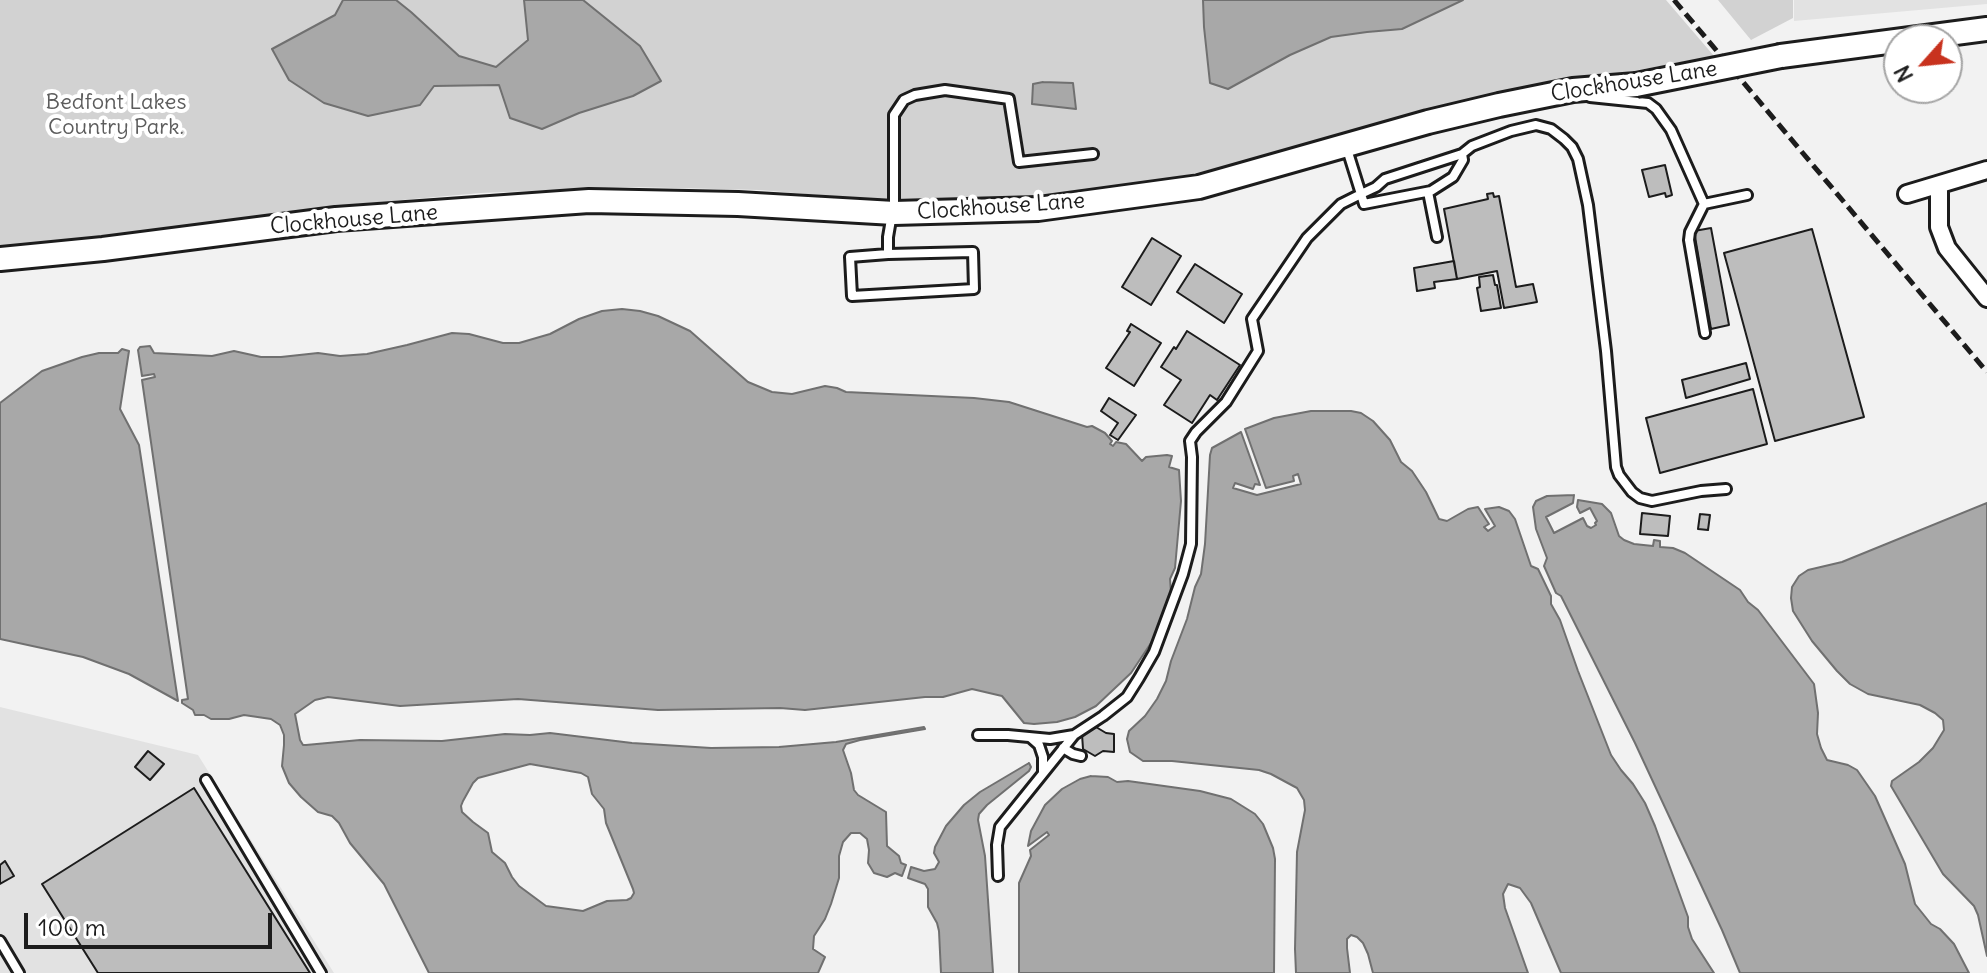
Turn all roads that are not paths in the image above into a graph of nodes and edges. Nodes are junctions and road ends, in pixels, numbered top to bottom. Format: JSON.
{"nodes":[{"id":1,"x":1987,"y":29,"type":"edge"},
{"id":2,"x":1573,"y":90,"type":"junction"},
{"id":3,"x":1345,"y":146,"type":"junction"},
{"id":4,"x":1093,"y":154,"type":"dead end"},
{"id":5,"x":1462,"y":154,"type":"junction"},
{"id":6,"x":1987,"y":170,"type":"edge"},
{"id":7,"x":1939,"y":185,"type":"junction"},
{"id":8,"x":1428,"y":192,"type":"junction"},
{"id":9,"x":1361,"y":194,"type":"junction"},
{"id":10,"x":1907,"y":194,"type":"dead end"},
{"id":11,"x":1747,"y":195,"type":"dead end"},
{"id":12,"x":1704,"y":204,"type":"junction"},
{"id":13,"x":894,"y":213,"type":"junction"},
{"id":14,"x":1437,"y":237,"type":"dead end"},
{"id":15,"x":888,"y":254,"type":"junction"},
{"id":16,"x":0,"y":259,"type":"edge"},
{"id":17,"x":1987,"y":298,"type":"edge"},
{"id":18,"x":1705,"y":333,"type":"dead end"},
{"id":19,"x":1726,"y":489,"type":"dead end"},
{"id":20,"x":978,"y":735,"type":"dead end"},
{"id":21,"x":1074,"y":735,"type":"junction"},
{"id":22,"x":1031,"y":737,"type":"junction"},
{"id":23,"x":1063,"y":748,"type":"junction"},
{"id":24,"x":1081,"y":756,"type":"dead end"},
{"id":25,"x":1043,"y":773,"type":"junction"},
{"id":26,"x":206,"y":780,"type":"dead end"},
{"id":27,"x":998,"y":876,"type":"dead end"},
{"id":28,"x":0,"y":941,"type":"edge"},
{"id":29,"x":19,"y":973,"type":"edge"},
{"id":30,"x":321,"y":973,"type":"edge"}],
"edges":[{"from":1,"to":2,"type":"main road","name":"Clockhouse Lane","bridge":true},
{"from":2,"to":3,"type":"main road","name":"Clockhouse Lane"},
{"from":2,"to":12,"type":"lane"},
{"from":3,"to":9,"type":"lane"},
{"from":3,"to":13,"type":"main road","name":"Clockhouse Lane"},
{"from":4,"to":13,"type":"lane"},
{"from":5,"to":8,"type":"lane"},
{"from":5,"to":9,"type":"lane"},
{"from":5,"to":19,"type":"lane"},
{"from":6,"to":7,"type":"street"},
{"from":7,"to":10,"type":"street"},
{"from":7,"to":17,"type":"street"},
{"from":8,"to":9,"type":"lane"},
{"from":8,"to":14,"type":"lane"},
{"from":9,"to":21,"type":"lane"},
{"from":11,"to":12,"type":"lane"},
{"from":12,"to":18,"type":"lane"},
{"from":13,"to":15,"type":"lane"},
{"from":13,"to":16,"type":"main road","name":"Clockhouse Lane"},
{"from":15,"to":15,"type":"lane"},
{"from":20,"to":22,"type":"lane"},
{"from":21,"to":22,"type":"lane"},
{"from":21,"to":23,"type":"lane"},
{"from":22,"to":25,"type":"lane"},
{"from":23,"to":24,"type":"lane"},
{"from":23,"to":25,"type":"lane"},
{"from":25,"to":27,"type":"lane"},
{"from":26,"to":30,"type":"lane"},
{"from":28,"to":29,"type":"lane"}]}
